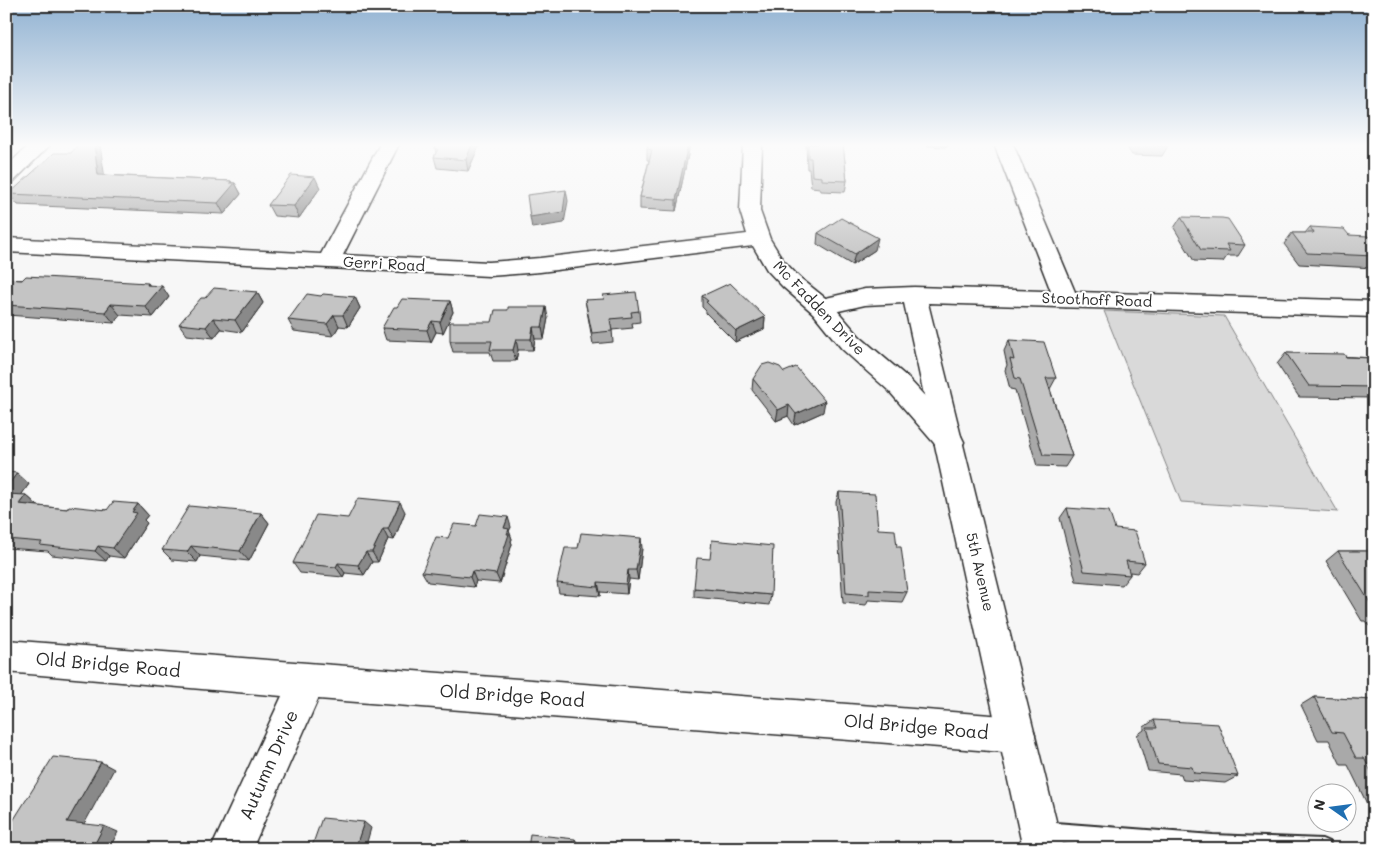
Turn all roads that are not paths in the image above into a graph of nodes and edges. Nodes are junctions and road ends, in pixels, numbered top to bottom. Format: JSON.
{"nodes":[{"id":1,"x":369,"y":184,"type":"edge"},
{"id":2,"x":751,"y":184,"type":"edge"},
{"id":3,"x":1019,"y":184,"type":"edge"},
{"id":4,"x":759,"y":239,"type":"junction"},
{"id":5,"x":6,"y":245,"type":"edge"},
{"id":6,"x":328,"y":261,"type":"junction"},
{"id":7,"x":914,"y":295,"type":"junction"},
{"id":8,"x":1066,"y":299,"type":"junction"},
{"id":9,"x":821,"y":307,"type":"junction"},
{"id":10,"x":1374,"y":309,"type":"edge"},
{"id":11,"x":950,"y":442,"type":"junction"},
{"id":12,"x":6,"y":656,"type":"edge"},
{"id":13,"x":307,"y":682,"type":"junction"},
{"id":14,"x":1018,"y":735,"type":"junction"},
{"id":15,"x":1041,"y":840,"type":"edge"},
{"id":16,"x":230,"y":849,"type":"edge"},
{"id":17,"x":1322,"y":849,"type":"edge"}],
"edges":[{"from":1,"to":6,"type":"street"},
{"from":2,"to":4,"type":"street","name":"Mc Fadden Drive"},
{"from":3,"to":8,"type":"street"},
{"from":4,"to":6,"type":"street","name":"Gerri Road"},
{"from":4,"to":9,"type":"street","name":"Mc Fadden Drive"},
{"from":5,"to":6,"type":"street","name":"Gerri Road"},
{"from":7,"to":8,"type":"street","name":"Stoothoff Road"},
{"from":7,"to":9,"type":"street","name":"Stoothoff Road"},
{"from":7,"to":11,"type":"street","name":"5th Avenue"},
{"from":8,"to":10,"type":"street","name":"Stoothoff Road"},
{"from":9,"to":11,"type":"street","name":"Mc Fadden Drive"},
{"from":11,"to":14,"type":"street","name":"5th Avenue"},
{"from":12,"to":13,"type":"street","name":"Old Bridge Road"},
{"from":13,"to":14,"type":"street","name":"Old Bridge Road"},
{"from":13,"to":16,"type":"street","name":"Autumn Drive"},
{"from":14,"to":15,"type":"street","name":"5th Avenue"},
{"from":15,"to":17,"type":"lane"}]}
